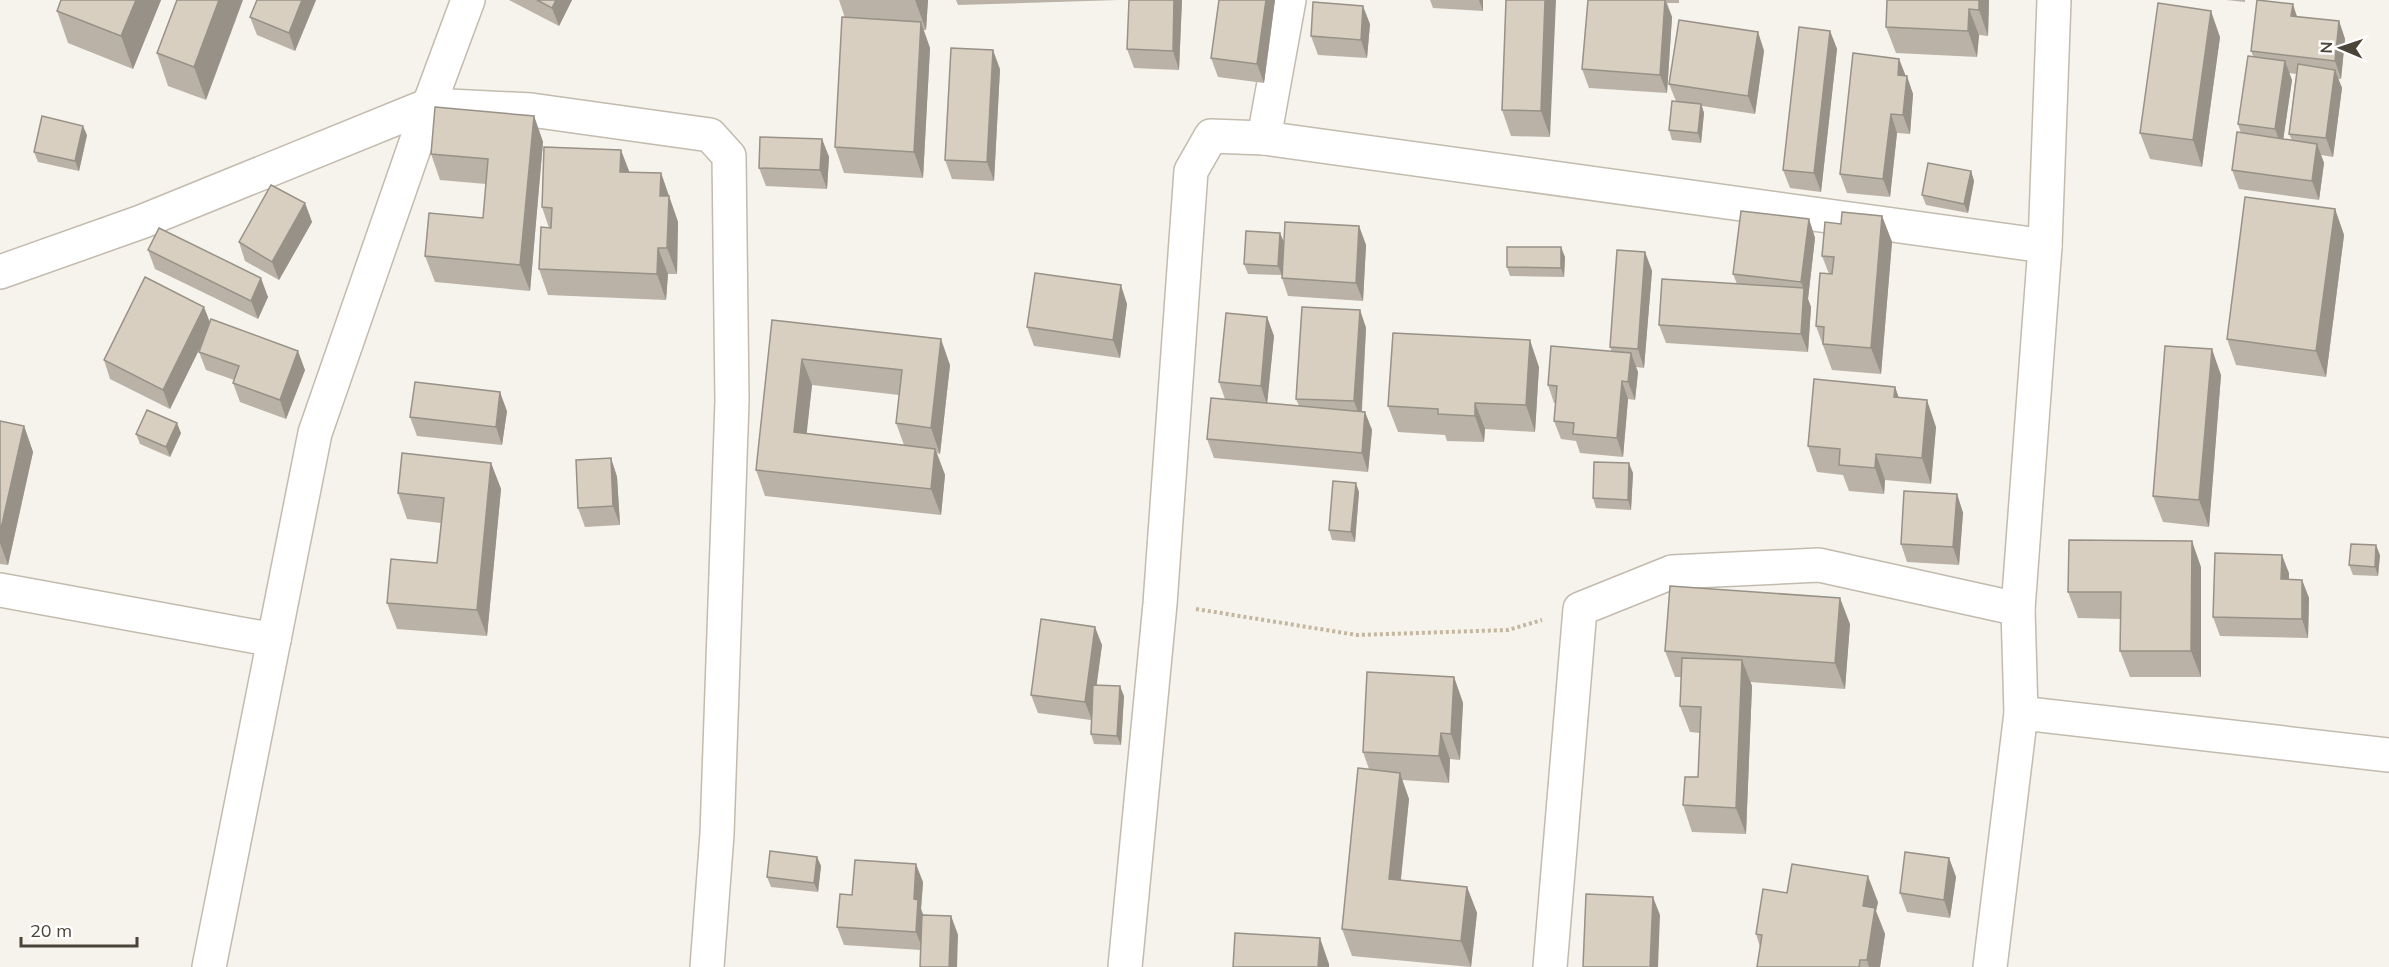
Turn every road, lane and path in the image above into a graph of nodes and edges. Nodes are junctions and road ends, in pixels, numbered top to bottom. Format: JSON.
{"nodes":[{"id":1,"x":468,"y":0,"type":"edge"},
{"id":2,"x":1289,"y":0,"type":"edge"},
{"id":3,"x":2054,"y":0,"type":"edge"},
{"id":4,"x":429,"y":105,"type":"junction"},
{"id":5,"x":1264,"y":138,"type":"junction"},
{"id":6,"x":2045,"y":246,"type":"junction"},
{"id":7,"x":0,"y":272,"type":"edge"},
{"id":8,"x":0,"y":590,"type":"edge"},
{"id":9,"x":1160,"y":604,"type":"junction"},
{"id":10,"x":1580,"y":609,"type":"junction"},
{"id":11,"x":2018,"y":609,"type":"junction"},
{"id":12,"x":274,"y":640,"type":"junction"},
{"id":13,"x":2021,"y":713,"type":"junction"},
{"id":14,"x":2389,"y":755,"type":"edge"},
{"id":15,"x":209,"y":967,"type":"edge"},
{"id":16,"x":707,"y":967,"type":"edge"},
{"id":17,"x":1125,"y":967,"type":"edge"},
{"id":18,"x":1550,"y":967,"type":"edge"},
{"id":19,"x":1990,"y":967,"type":"edge"}],
"edges":[{"from":1,"to":4,"type":"street"},
{"from":2,"to":5,"type":"street"},
{"from":3,"to":6,"type":"street"},
{"from":4,"to":7,"type":"street"},
{"from":4,"to":12,"type":"street"},
{"from":4,"to":16,"type":"street"},
{"from":5,"to":6,"type":"street"},
{"from":5,"to":9,"type":"street"},
{"from":6,"to":11,"type":"street"},
{"from":8,"to":12,"type":"street"},
{"from":9,"to":10,"type":"path"},
{"from":9,"to":17,"type":"street"},
{"from":10,"to":11,"type":"street"},
{"from":10,"to":18,"type":"street"},
{"from":11,"to":13,"type":"street"},
{"from":12,"to":15,"type":"street"},
{"from":13,"to":14,"type":"street"},
{"from":13,"to":19,"type":"street"}]}
